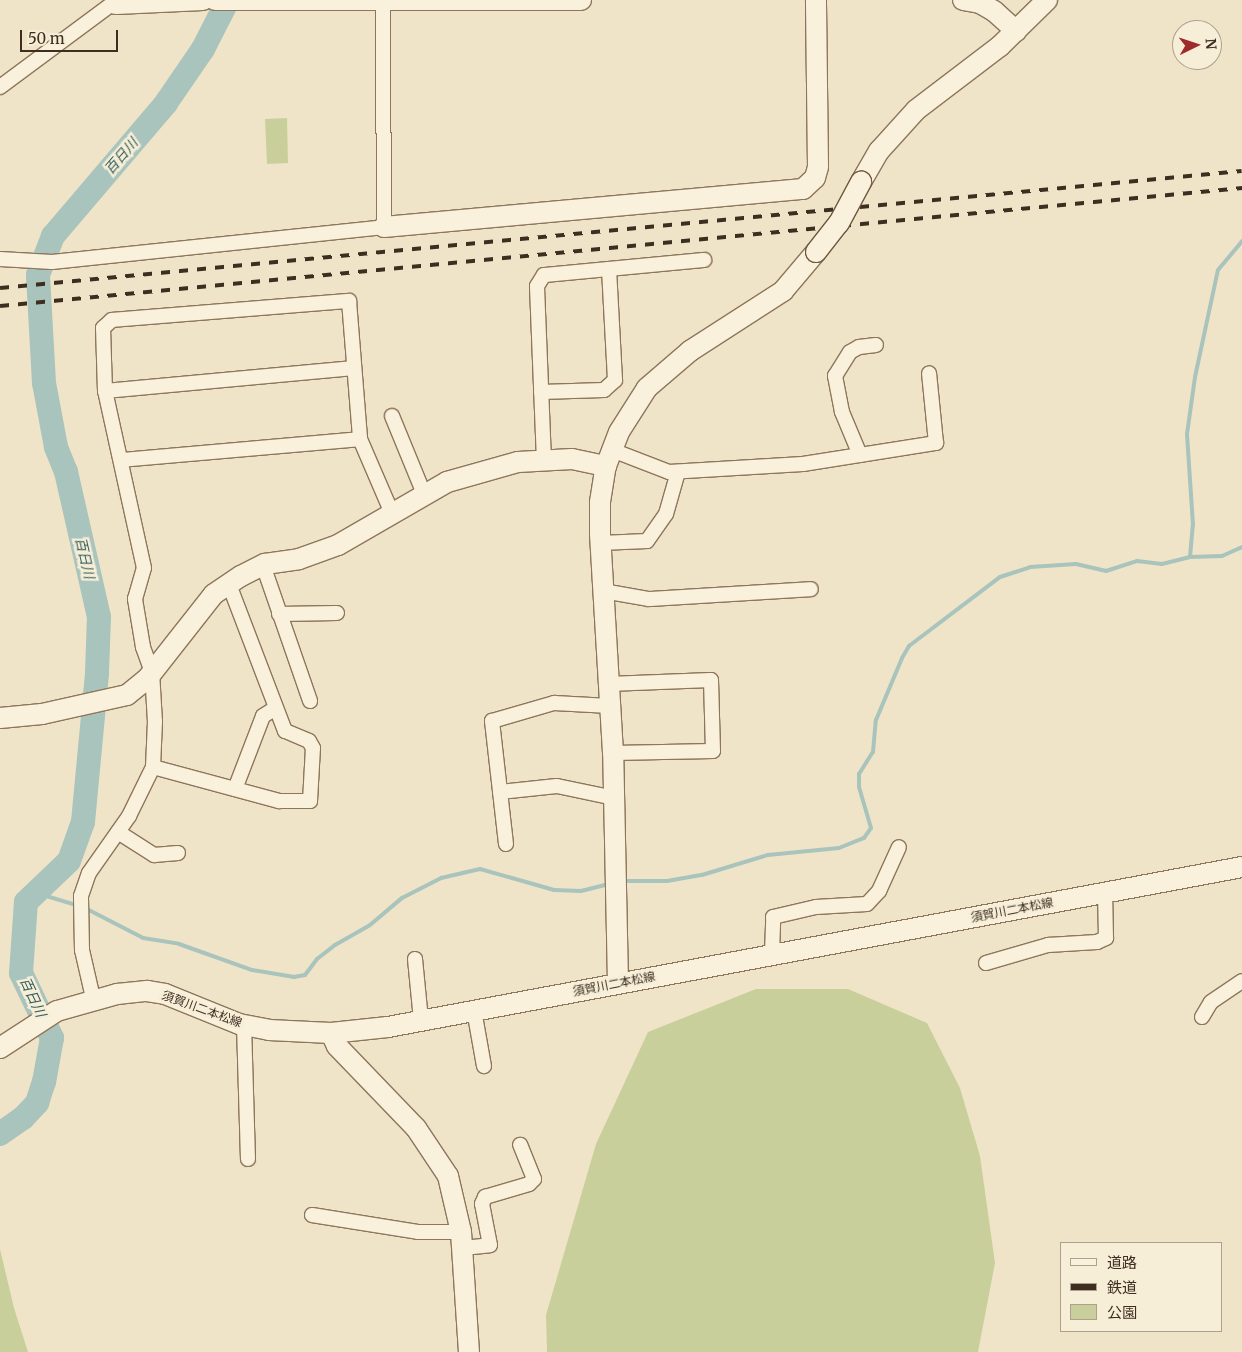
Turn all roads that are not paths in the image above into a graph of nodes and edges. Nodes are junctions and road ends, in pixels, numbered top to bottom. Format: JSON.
{"nodes":[{"id":1,"x":203,"y":0,"type":"edge"},
{"id":2,"x":215,"y":0,"type":"edge"},
{"id":3,"x":581,"y":0,"type":"edge"},
{"id":4,"x":816,"y":0,"type":"edge"},
{"id":5,"x":963,"y":0,"type":"edge"},
{"id":6,"x":1047,"y":0,"type":"edge"},
{"id":7,"x":285,"y":1,"type":"edge"},
{"id":8,"x":117,"y":2,"type":"edge"},
{"id":9,"x":383,"y":2,"type":"junction"},
{"id":10,"x":1016,"y":31,"type":"junction"},
{"id":11,"x":0,"y":87,"type":"edge"},
{"id":12,"x":384,"y":227,"type":"junction"},
{"id":13,"x":0,"y":259,"type":"edge"},
{"id":14,"x":704,"y":260,"type":"dead end"},
{"id":15,"x":609,"y":269,"type":"junction"},
{"id":16,"x":876,"y":345,"type":"dead end"},
{"id":17,"x":354,"y":368,"type":"junction"},
{"id":18,"x":929,"y":373,"type":"dead end"},
{"id":19,"x":105,"y":391,"type":"junction"},
{"id":20,"x":541,"y":392,"type":"junction"},
{"id":21,"x":392,"y":416,"type":"dead end"},
{"id":22,"x":360,"y":438,"type":"junction"},
{"id":23,"x":860,"y":455,"type":"junction"},
{"id":24,"x":609,"y":458,"type":"junction"},
{"id":25,"x":121,"y":460,"type":"junction"},
{"id":26,"x":544,"y":460,"type":"junction"},
{"id":27,"x":678,"y":472,"type":"junction"},
{"id":28,"x":424,"y":494,"type":"junction"},
{"id":29,"x":391,"y":511,"type":"junction"},
{"id":30,"x":601,"y":543,"type":"junction"},
{"id":31,"x":262,"y":566,"type":"junction"},
{"id":32,"x":229,"y":584,"type":"junction"},
{"id":33,"x":811,"y":588,"type":"dead end"},
{"id":34,"x":603,"y":591,"type":"junction"},
{"id":35,"x":337,"y":613,"type":"dead end"},
{"id":36,"x":279,"y":614,"type":"junction"},
{"id":37,"x":152,"y":672,"type":"junction"},
{"id":38,"x":608,"y":684,"type":"junction"},
{"id":39,"x":310,"y":701,"type":"dead end"},
{"id":40,"x":610,"y":706,"type":"junction"},
{"id":41,"x":276,"y":708,"type":"junction"},
{"id":42,"x":0,"y":718,"type":"edge"},
{"id":43,"x":613,"y":753,"type":"junction"},
{"id":44,"x":153,"y":767,"type":"junction"},
{"id":45,"x":235,"y":789,"type":"junction"},
{"id":46,"x":500,"y":792,"type":"junction"},
{"id":47,"x":614,"y":798,"type":"junction"},
{"id":48,"x":118,"y":832,"type":"junction"},
{"id":49,"x":506,"y":844,"type":"dead end"},
{"id":50,"x":899,"y":847,"type":"dead end"},
{"id":51,"x":178,"y":853,"type":"dead end"},
{"id":52,"x":1242,"y":867,"type":"edge"},
{"id":53,"x":1105,"y":892,"type":"junction"},
{"id":54,"x":772,"y":954,"type":"junction"},
{"id":55,"x":415,"y":959,"type":"dead end"},
{"id":56,"x":986,"y":964,"type":"dead end"},
{"id":57,"x":1242,"y":981,"type":"edge"},
{"id":58,"x":618,"y":983,"type":"junction"},
{"id":59,"x":93,"y":998,"type":"junction"},
{"id":60,"x":474,"y":1010,"type":"junction"},
{"id":61,"x":1202,"y":1018,"type":"dead end"},
{"id":62,"x":421,"y":1020,"type":"junction"},
{"id":63,"x":244,"y":1024,"type":"junction"},
{"id":64,"x":331,"y":1033,"type":"junction"},
{"id":65,"x":0,"y":1048,"type":"edge"},
{"id":66,"x":484,"y":1066,"type":"dead end"},
{"id":67,"x":520,"y":1145,"type":"dead end"},
{"id":68,"x":248,"y":1159,"type":"dead end"},
{"id":69,"x":312,"y":1215,"type":"dead end"},
{"id":70,"x":462,"y":1240,"type":"junction"},
{"id":71,"x":469,"y":1352,"type":"edge"}],
"edges":[{"from":1,"to":8,"type":"street"},
{"from":2,"to":7,"type":"street"},
{"from":3,"to":9,"type":"street"},
{"from":4,"to":12,"type":"street"},
{"from":5,"to":10,"type":"street"},
{"from":6,"to":10,"type":"street"},
{"from":7,"to":9,"type":"street"},
{"from":8,"to":11,"type":"street"},
{"from":9,"to":12,"type":"street"},
{"from":10,"to":24,"type":"street","bridge":true},
{"from":12,"to":13,"type":"street"},
{"from":14,"to":15,"type":"street"},
{"from":15,"to":20,"type":"street"},
{"from":15,"to":20,"type":"street"},
{"from":16,"to":23,"type":"street"},
{"from":17,"to":19,"type":"street"},
{"from":17,"to":19,"type":"street"},
{"from":17,"to":22,"type":"street"},
{"from":18,"to":23,"type":"street"},
{"from":19,"to":25,"type":"street"},
{"from":20,"to":26,"type":"street"},
{"from":21,"to":28,"type":"street"},
{"from":22,"to":25,"type":"street"},
{"from":22,"to":29,"type":"street"},
{"from":23,"to":27,"type":"street"},
{"from":24,"to":26,"type":"street"},
{"from":24,"to":27,"type":"street"},
{"from":24,"to":30,"type":"street"},
{"from":25,"to":37,"type":"street"},
{"from":26,"to":28,"type":"street"},
{"from":27,"to":30,"type":"street"},
{"from":28,"to":29,"type":"street"},
{"from":29,"to":31,"type":"street"},
{"from":30,"to":34,"type":"street"},
{"from":31,"to":32,"type":"street"},
{"from":31,"to":36,"type":"street"},
{"from":32,"to":37,"type":"street"},
{"from":32,"to":41,"type":"street"},
{"from":33,"to":34,"type":"street"},
{"from":34,"to":38,"type":"street"},
{"from":35,"to":36,"type":"street"},
{"from":36,"to":39,"type":"street"},
{"from":37,"to":42,"type":"street"},
{"from":37,"to":44,"type":"street"},
{"from":38,"to":40,"type":"street"},
{"from":38,"to":43,"type":"street"},
{"from":40,"to":43,"type":"street"},
{"from":40,"to":46,"type":"street"},
{"from":41,"to":45,"type":"street"},
{"from":41,"to":45,"type":"street"},
{"from":43,"to":47,"type":"street"},
{"from":44,"to":45,"type":"street"},
{"from":44,"to":48,"type":"street"},
{"from":46,"to":47,"type":"street"},
{"from":46,"to":49,"type":"street"},
{"from":47,"to":58,"type":"street"},
{"from":48,"to":51,"type":"street"},
{"from":48,"to":59,"type":"street"},
{"from":50,"to":54,"type":"street"},
{"from":52,"to":53,"type":"street","name":"須賀川二本松線"},
{"from":53,"to":54,"type":"street","name":"須賀川二本松線"},
{"from":53,"to":56,"type":"street"},
{"from":54,"to":58,"type":"street","name":"須賀川二本松線"},
{"from":55,"to":62,"type":"street"},
{"from":57,"to":61,"type":"street"},
{"from":58,"to":60,"type":"street","name":"須賀川二本松線"},
{"from":59,"to":63,"type":"street","name":"須賀川二本松線"},
{"from":59,"to":65,"type":"street","name":"須賀川二本松線"},
{"from":60,"to":62,"type":"street","name":"須賀川二本松線"},
{"from":60,"to":66,"type":"street"},
{"from":62,"to":64,"type":"street","name":"須賀川二本松線"},
{"from":63,"to":64,"type":"street","name":"須賀川二本松線"},
{"from":63,"to":68,"type":"street"},
{"from":64,"to":70,"type":"street"},
{"from":67,"to":70,"type":"street"},
{"from":69,"to":70,"type":"street"},
{"from":70,"to":71,"type":"street"}]}
